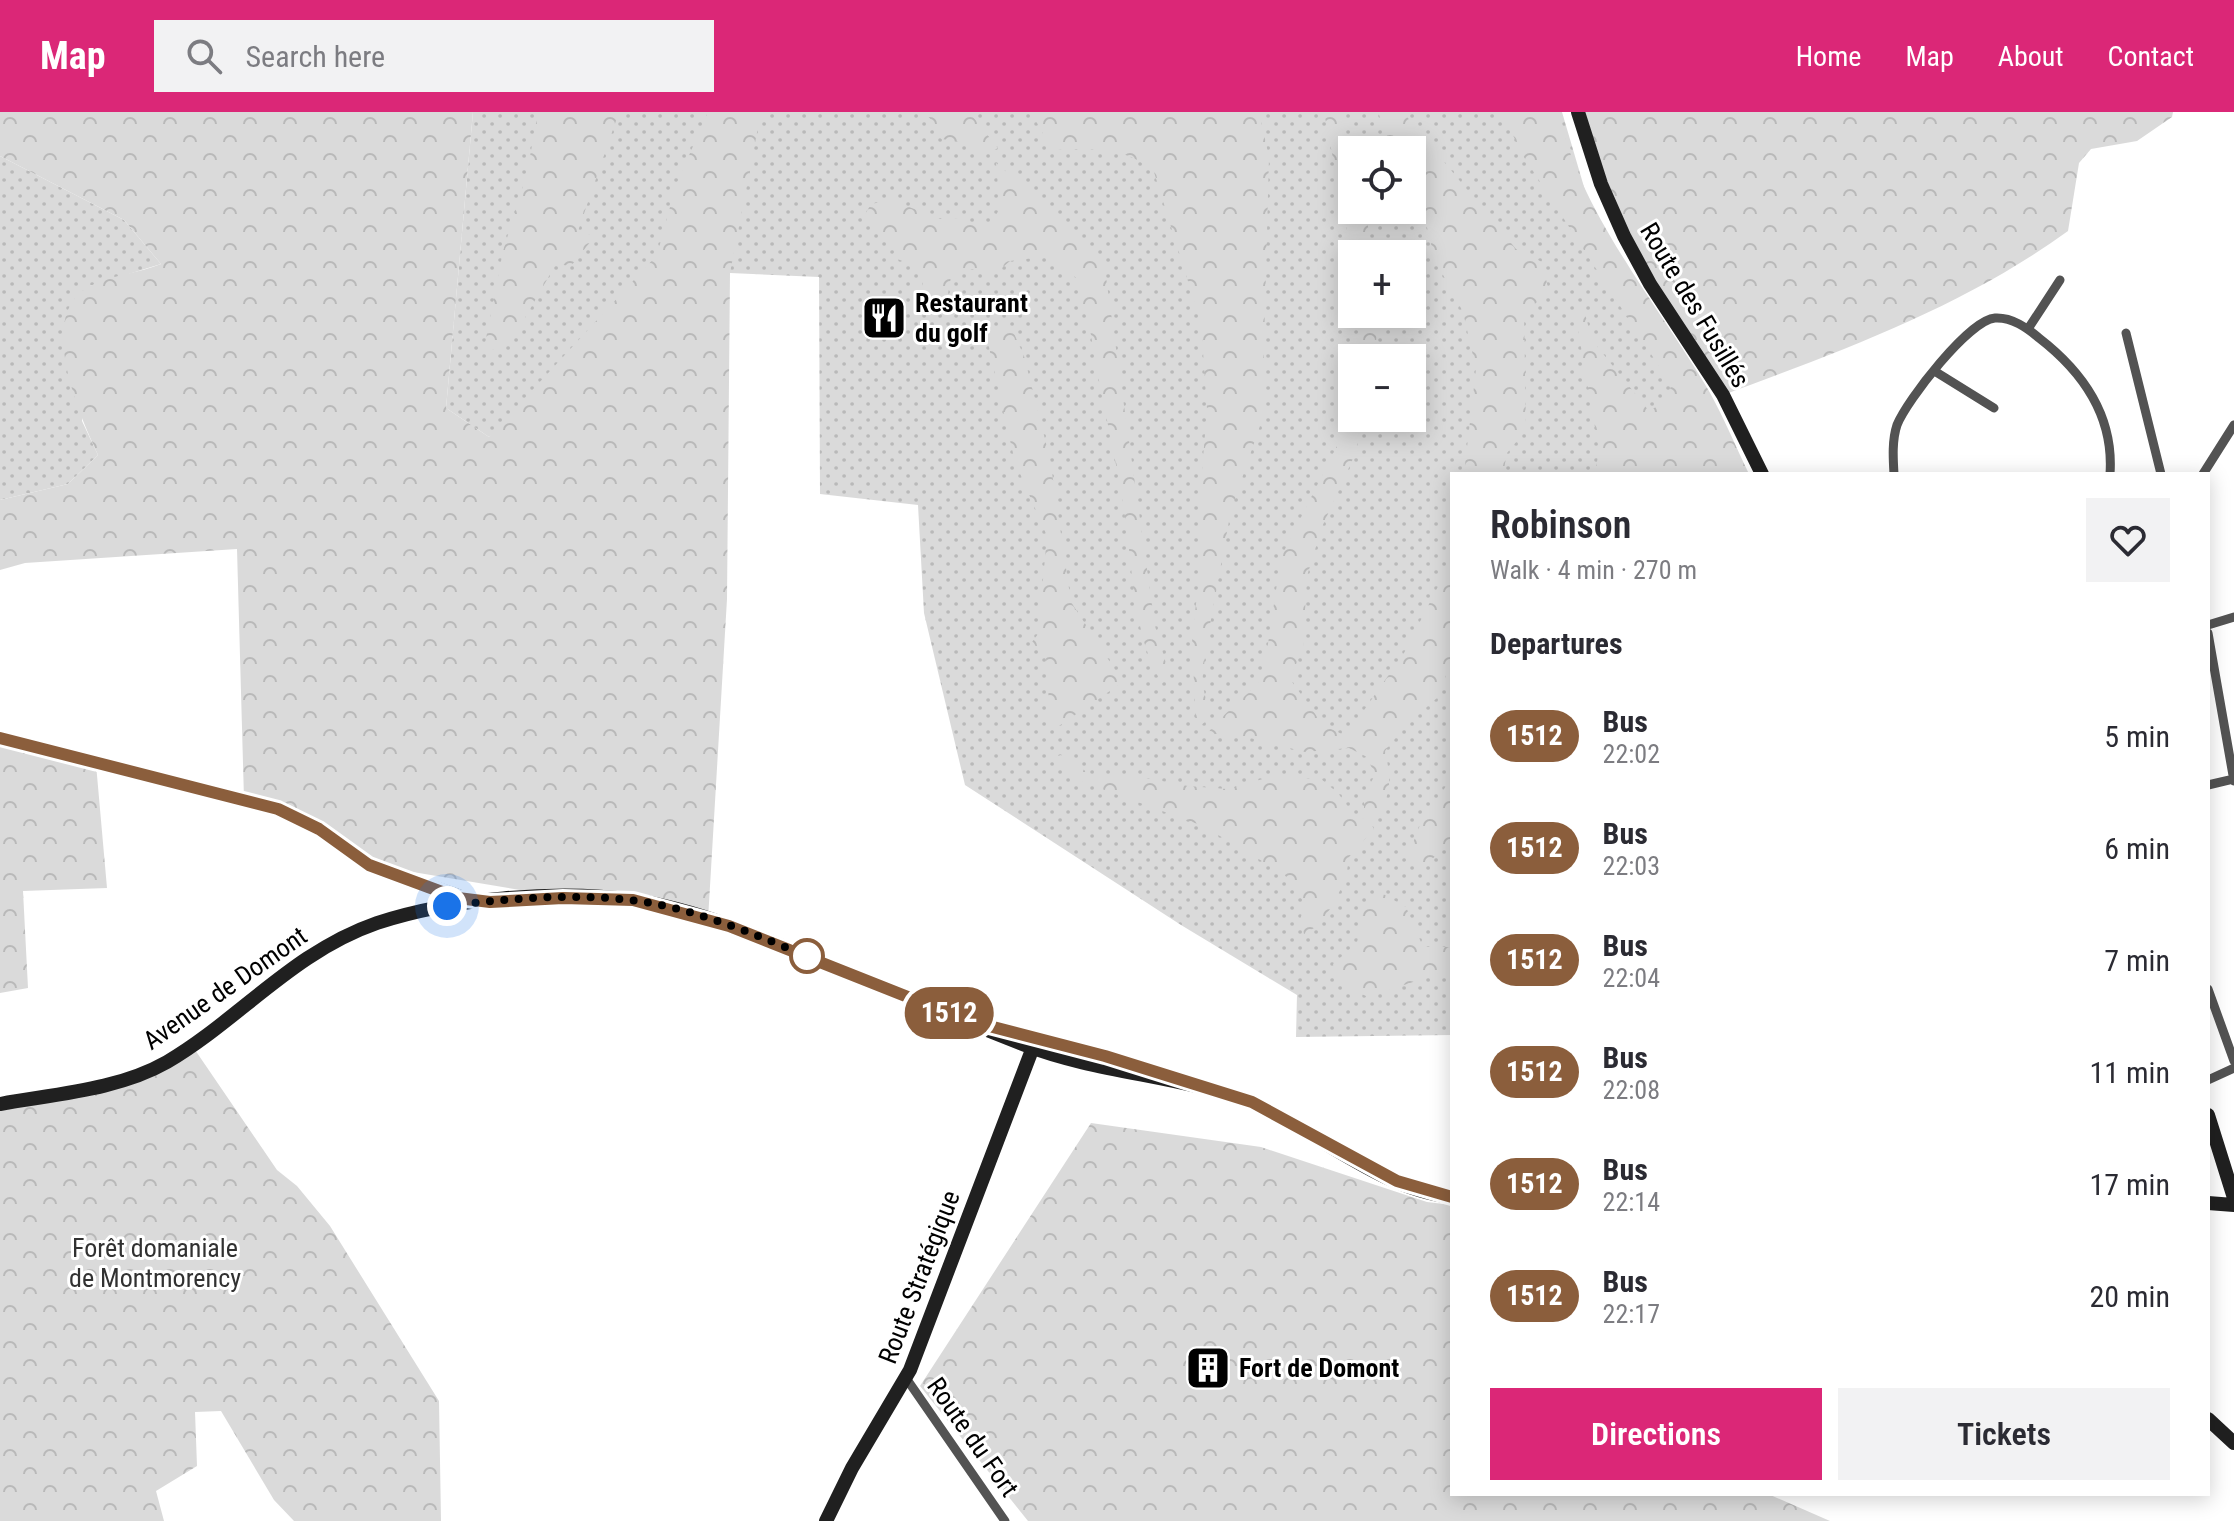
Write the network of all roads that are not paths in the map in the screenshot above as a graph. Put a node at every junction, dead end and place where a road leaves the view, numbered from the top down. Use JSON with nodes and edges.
{"nodes":[{"id":1,"x":1578,"y":112,"type":"edge"},
{"id":2,"x":2060,"y":280,"type":"dead end"},
{"id":3,"x":2028,"y":329,"type":"junction"},
{"id":4,"x":2126,"y":333,"type":"dead end"},
{"id":5,"x":1936,"y":372,"type":"junction"},
{"id":6,"x":1994,"y":408,"type":"dead end"},
{"id":7,"x":2234,"y":425,"type":"edge"},
{"id":8,"x":1761,"y":472,"type":"edge"},
{"id":9,"x":1894,"y":472,"type":"edge"},
{"id":10,"x":2110,"y":472,"type":"edge"},
{"id":11,"x":2161,"y":472,"type":"edge"},
{"id":12,"x":2204,"y":472,"type":"edge"},
{"id":13,"x":2234,"y":617,"type":"edge"},
{"id":14,"x":2210,"y":624,"type":"edge"},
{"id":15,"x":2210,"y":644,"type":"edge"},
{"id":16,"x":0,"y":738,"type":"edge"},
{"id":17,"x":2234,"y":780,"type":"edge"},
{"id":18,"x":2210,"y":785,"type":"edge"},
{"id":19,"x":398,"y":876,"type":"junction"},
{"id":20,"x":434,"y":888,"type":"junction"},
{"id":21,"x":490,"y":902,"type":"junction"},
{"id":22,"x":430,"y":909,"type":"junction"},
{"id":23,"x":2210,"y":995,"type":"edge"},
{"id":24,"x":1035,"y":1044,"type":"junction"},
{"id":25,"x":2234,"y":1061,"type":"edge"},
{"id":26,"x":2234,"y":1068,"type":"edge"},
{"id":27,"x":2210,"y":1079,"type":"edge"},
{"id":28,"x":0,"y":1104,"type":"edge"},
{"id":29,"x":2210,"y":1121,"type":"edge"},
{"id":30,"x":1450,"y":1196,"type":"edge"},
{"id":31,"x":2234,"y":1198,"type":"edge"},
{"id":32,"x":2210,"y":1203,"type":"edge"},
{"id":33,"x":2234,"y":1205,"type":"edge"},
{"id":34,"x":906,"y":1378,"type":"junction"},
{"id":35,"x":2210,"y":1421,"type":"edge"},
{"id":36,"x":2234,"y":1443,"type":"edge"},
{"id":37,"x":826,"y":1521,"type":"edge"},
{"id":38,"x":1005,"y":1521,"type":"edge"}],
"edges":[{"from":1,"to":8,"type":"main road","name":"Route des Fusillés"},
{"from":2,"to":3,"type":"street"},
{"from":3,"to":5,"type":"street"},
{"from":3,"to":10,"type":"street"},
{"from":4,"to":11,"type":"street"},
{"from":5,"to":6,"type":"street"},
{"from":5,"to":9,"type":"street"},
{"from":7,"to":12,"type":"street"},
{"from":13,"to":14,"type":"street"},
{"from":15,"to":17,"type":"street"},
{"from":16,"to":19,"type":"main road"},
{"from":17,"to":18,"type":"street"},
{"from":19,"to":20,"type":"main road"},
{"from":19,"to":22,"type":"main road"},
{"from":20,"to":21,"type":"main road"},
{"from":20,"to":22,"type":"main road"},
{"from":21,"to":22,"type":"main road","name":"Avenue de Domont"},
{"from":21,"to":24,"type":"main road"},
{"from":22,"to":28,"type":"main road","name":"Avenue de Domont"},
{"from":23,"to":25,"type":"street"},
{"from":24,"to":30,"type":"main road"},
{"from":24,"to":34,"type":"main road","name":"Route Stratégique"},
{"from":26,"to":27,"type":"street"},
{"from":29,"to":31,"type":"main road"},
{"from":32,"to":33,"type":"main road"},
{"from":34,"to":37,"type":"main road","name":"Route Stratégique"},
{"from":34,"to":38,"type":"street","name":"Route du Fort"},
{"from":35,"to":36,"type":"main road"}]}
